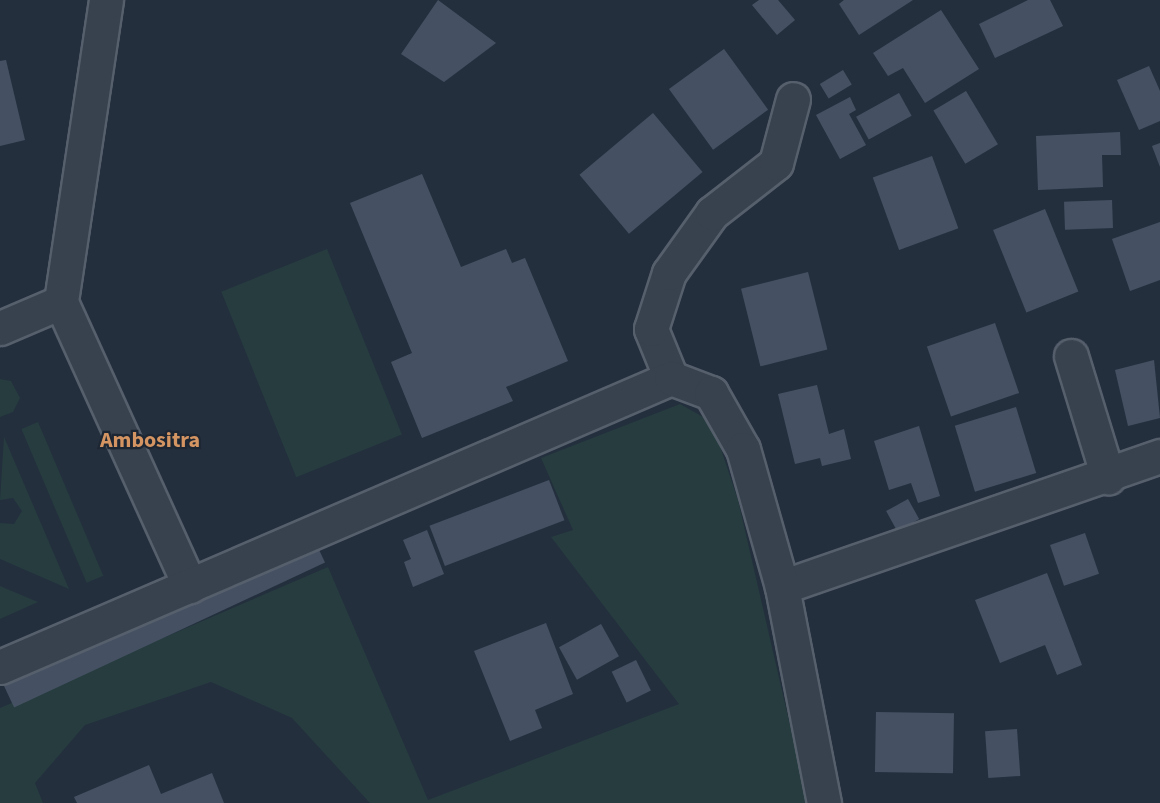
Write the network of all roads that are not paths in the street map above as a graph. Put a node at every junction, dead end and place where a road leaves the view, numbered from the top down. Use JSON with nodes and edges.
{"nodes":[{"id":1,"x":106,"y":0,"type":"edge"},
{"id":2,"x":793,"y":99,"type":"dead end"},
{"id":3,"x":61,"y":302,"type":"junction"},
{"id":4,"x":0,"y":328,"type":"edge"},
{"id":5,"x":1071,"y":357,"type":"dead end"},
{"id":6,"x":671,"y":378,"type":"junction"},
{"id":7,"x":1160,"y":456,"type":"edge"},
{"id":8,"x":1108,"y":477,"type":"junction"},
{"id":9,"x":189,"y":586,"type":"junction"},
{"id":10,"x":782,"y":587,"type":"junction"},
{"id":11,"x":0,"y":668,"type":"edge"},
{"id":12,"x":824,"y":803,"type":"edge"}],
"edges":[{"from":1,"to":3,"type":"street"},
{"from":2,"to":6,"type":"street"},
{"from":3,"to":4,"type":"street"},
{"from":3,"to":9,"type":"street"},
{"from":5,"to":8,"type":"street"},
{"from":6,"to":9,"type":"street"},
{"from":6,"to":10,"type":"street"},
{"from":7,"to":8,"type":"street"},
{"from":8,"to":10,"type":"street"},
{"from":9,"to":11,"type":"street"},
{"from":10,"to":12,"type":"street"}]}
